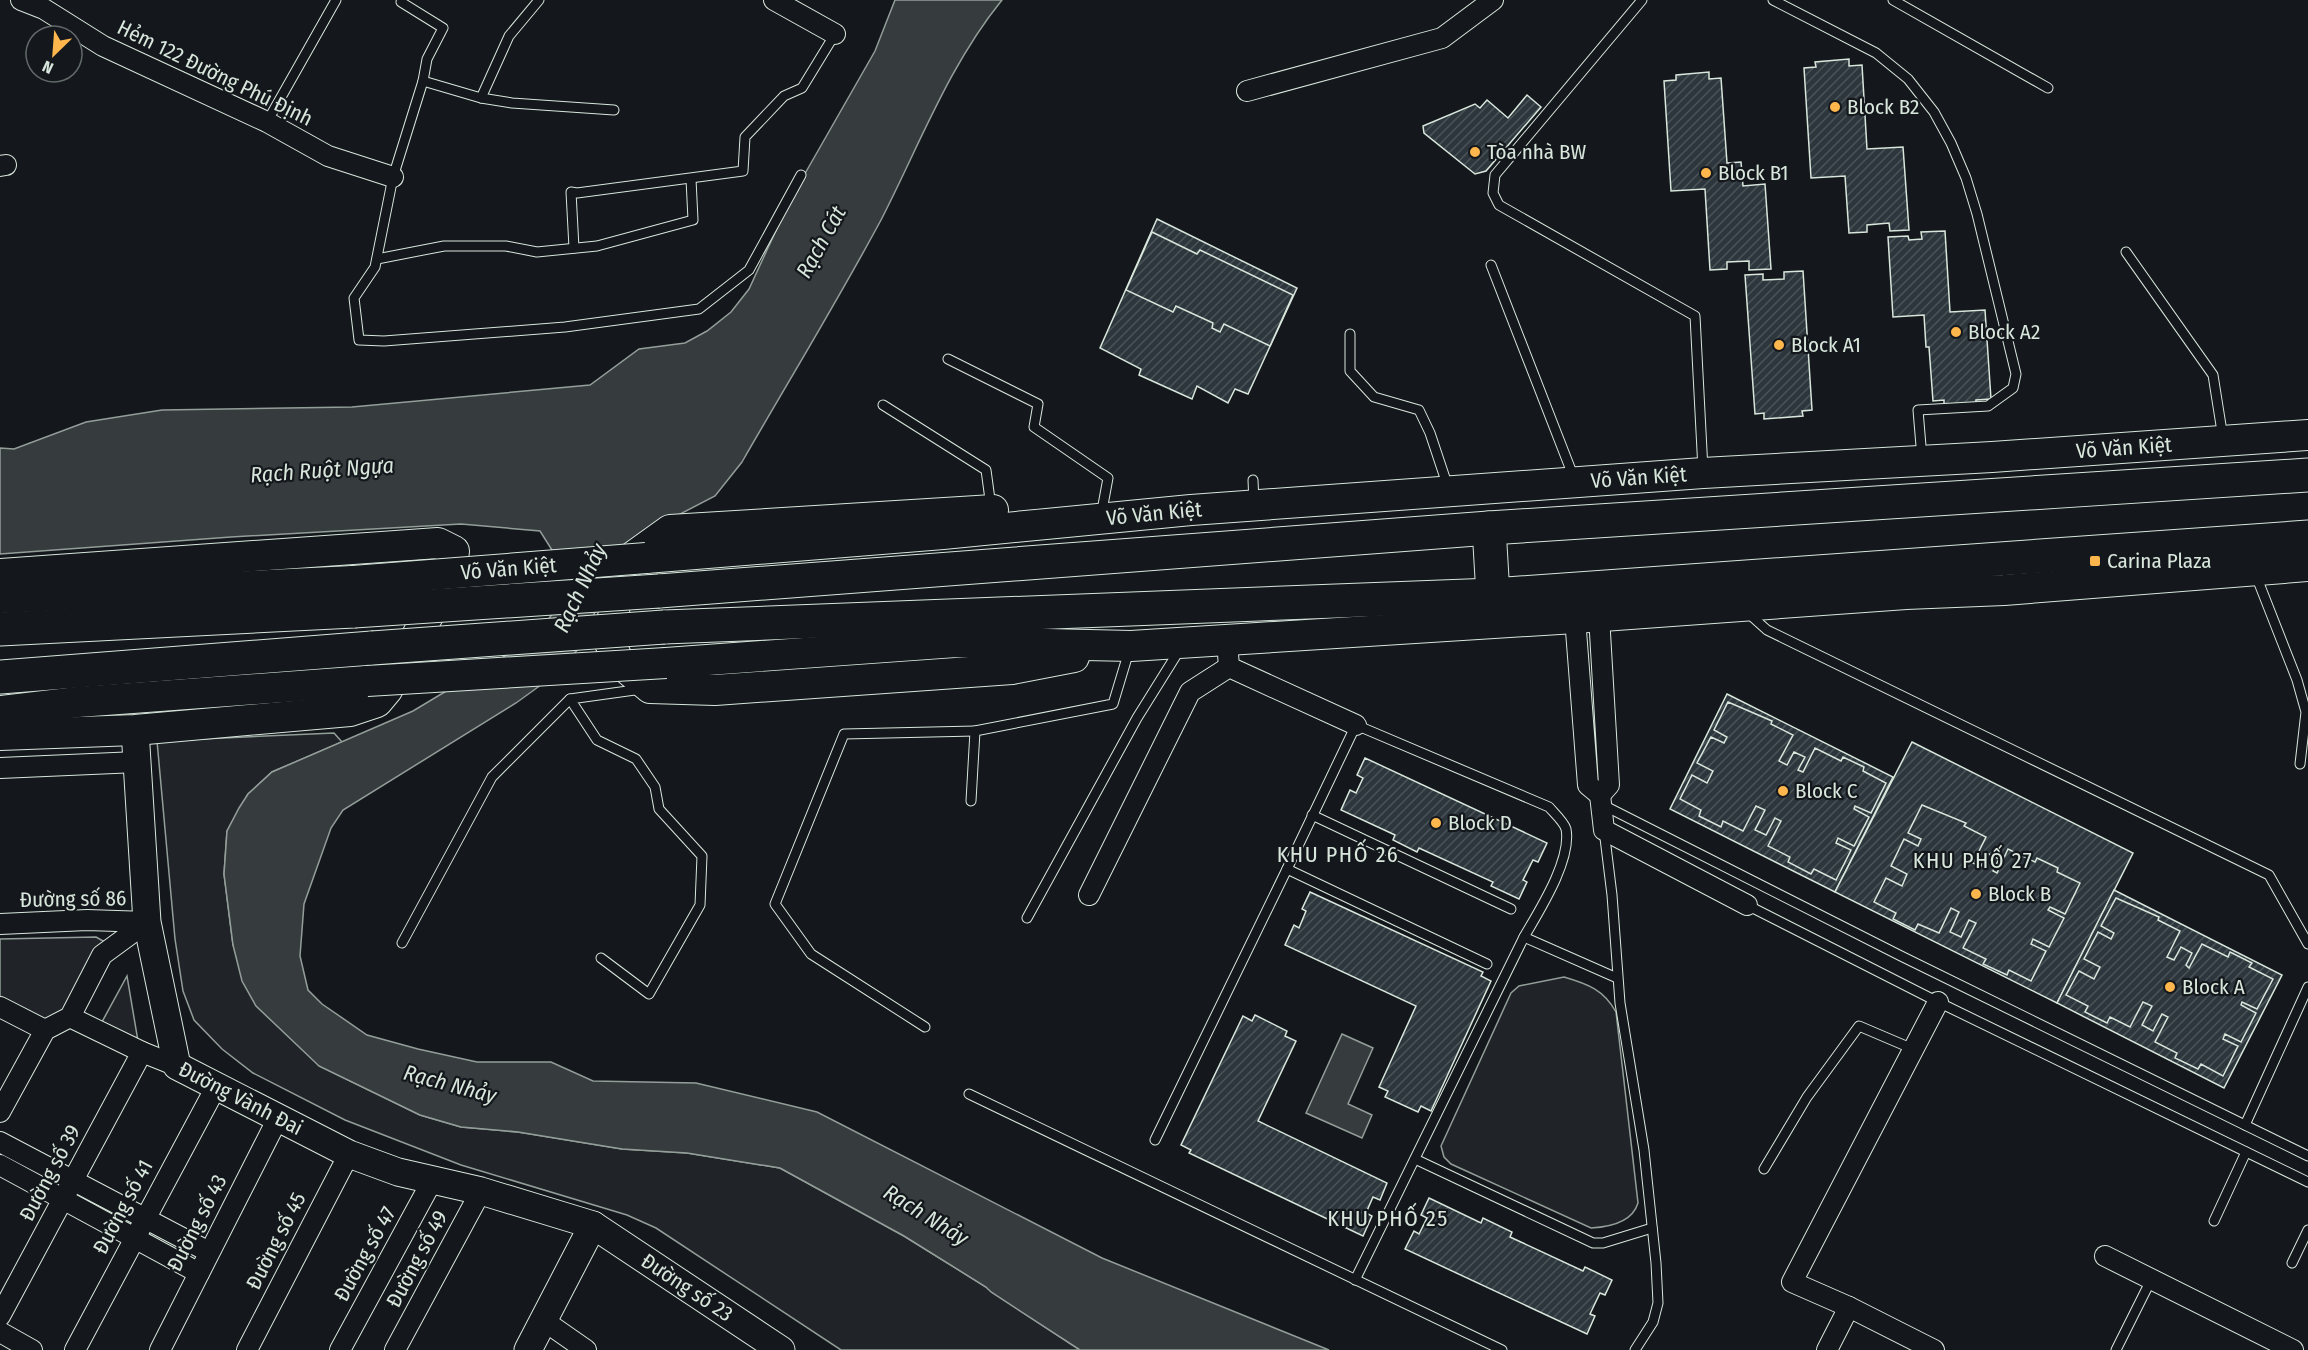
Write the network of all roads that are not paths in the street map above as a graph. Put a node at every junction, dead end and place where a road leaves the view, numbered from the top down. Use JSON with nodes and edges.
{"nodes":[{"id":1,"x":21,"y":0,"type":"edge"},
{"id":2,"x":336,"y":0,"type":"edge"},
{"id":3,"x":539,"y":0,"type":"edge"},
{"id":4,"x":774,"y":0,"type":"edge"},
{"id":5,"x":1493,"y":0,"type":"edge"},
{"id":6,"x":1642,"y":0,"type":"edge"},
{"id":7,"x":1773,"y":0,"type":"edge"},
{"id":8,"x":1893,"y":0,"type":"edge"},
{"id":9,"x":401,"y":2,"type":"dead end"},
{"id":10,"x":835,"y":34,"type":"joint"},
{"id":11,"x":423,"y":81,"type":"junction"},
{"id":12,"x":2049,"y":88,"type":"dead end"},
{"id":13,"x":1247,"y":91,"type":"dead end"},
{"id":14,"x":481,"y":98,"type":"junction"},
{"id":15,"x":614,"y":110,"type":"dead end"},
{"id":16,"x":267,"y":122,"type":"junction"},
{"id":17,"x":801,"y":175,"type":"dead end"},
{"id":18,"x":393,"y":177,"type":"junction"},
{"id":19,"x":691,"y":179,"type":"junction"},
{"id":20,"x":574,"y":248,"type":"junction"},
{"id":21,"x":2126,"y":252,"type":"dead end"},
{"id":22,"x":377,"y":259,"type":"junction"},
{"id":23,"x":1491,"y":265,"type":"dead end"},
{"id":24,"x":1350,"y":334,"type":"dead end"},
{"id":25,"x":948,"y":359,"type":"dead end"},
{"id":26,"x":883,"y":405,"type":"dead end"},
{"id":27,"x":2308,"y":435,"type":"edge"},
{"id":28,"x":2223,"y":441,"type":"junction"},
{"id":29,"x":1923,"y":460,"type":"junction"},
{"id":30,"x":1703,"y":473,"type":"junction"},
{"id":31,"x":2308,"y":475,"type":"edge"},
{"id":32,"x":1576,"y":483,"type":"junction"},
{"id":33,"x":1450,"y":492,"type":"junction"},
{"id":34,"x":1103,"y":504,"type":"junction"},
{"id":35,"x":992,"y":510,"type":"junction"},
{"id":36,"x":1191,"y":510,"type":"junction"},
{"id":37,"x":1489,"y":528,"type":"junction"},
{"id":38,"x":2308,"y":537,"type":"edge"},
{"id":39,"x":2308,"y":566,"type":"edge"},
{"id":40,"x":2254,"y":571,"type":"junction"},
{"id":41,"x":0,"y":574,"type":"edge"},
{"id":42,"x":1493,"y":595,"type":"junction"},
{"id":43,"x":353,"y":596,"type":"junction"},
{"id":44,"x":0,"y":598,"type":"edge"},
{"id":45,"x":1739,"y":605,"type":"junction"},
{"id":46,"x":1587,"y":617,"type":"junction"},
{"id":47,"x":0,"y":629,"type":"edge"},
{"id":48,"x":1184,"y":642,"type":"junction"},
{"id":49,"x":1131,"y":646,"type":"junction"},
{"id":50,"x":1228,"y":653,"type":"junction"},
{"id":51,"x":1601,"y":661,"type":"junction"},
{"id":52,"x":1579,"y":662,"type":"junction"},
{"id":53,"x":658,"y":676,"type":"junction"},
{"id":54,"x":0,"y":677,"type":"edge"},
{"id":55,"x":570,"y":699,"type":"junction"},
{"id":56,"x":0,"y":711,"type":"edge"},
{"id":57,"x":1356,"y":725,"type":"junction"},
{"id":58,"x":135,"y":730,"type":"junction"},
{"id":59,"x":975,"y":731,"type":"junction"},
{"id":60,"x":0,"y":735,"type":"edge"},
{"id":61,"x":137,"y":762,"type":"junction"},
{"id":62,"x":2300,"y":764,"type":"dead end"},
{"id":63,"x":0,"y":768,"type":"edge"},
{"id":64,"x":1600,"y":800,"type":"junction"},
{"id":65,"x":971,"y":801,"type":"dead end"},
{"id":66,"x":1312,"y":815,"type":"junction"},
{"id":67,"x":1604,"y":830,"type":"junction"},
{"id":68,"x":1287,"y":869,"type":"junction"},
{"id":69,"x":1089,"y":895,"type":"dead end"},
{"id":70,"x":1747,"y":905,"type":"joint"},
{"id":71,"x":1511,"y":909,"type":"dead end"},
{"id":72,"x":1027,"y":918,"type":"dead end"},
{"id":73,"x":147,"y":922,"type":"junction"},
{"id":74,"x":0,"y":924,"type":"edge"},
{"id":75,"x":1524,"y":937,"type":"junction"},
{"id":76,"x":402,"y":943,"type":"dead end"},
{"id":77,"x":2308,"y":944,"type":"edge"},
{"id":78,"x":601,"y":958,"type":"dead end"},
{"id":79,"x":1487,"y":964,"type":"dead end"},
{"id":80,"x":1617,"y":978,"type":"junction"},
{"id":81,"x":2308,"y":987,"type":"edge"},
{"id":82,"x":1938,"y":1002,"type":"junction"},
{"id":83,"x":0,"y":1007,"type":"edge"},
{"id":84,"x":70,"y":1017,"type":"junction"},
{"id":85,"x":925,"y":1027,"type":"dead end"},
{"id":86,"x":45,"y":1030,"type":"junction"},
{"id":87,"x":1913,"y":1049,"type":"junction"},
{"id":88,"x":142,"y":1052,"type":"junction"},
{"id":89,"x":177,"y":1066,"type":"junction"},
{"id":90,"x":216,"y":1087,"type":"junction"},
{"id":91,"x":969,"y":1094,"type":"dead end"},
{"id":92,"x":0,"y":1112,"type":"edge"},
{"id":93,"x":278,"y":1118,"type":"junction"},
{"id":94,"x":2245,"y":1125,"type":"junction"},
{"id":95,"x":1155,"y":1140,"type":"dead end"},
{"id":96,"x":0,"y":1142,"type":"edge"},
{"id":97,"x":2246,"y":1152,"type":"junction"},
{"id":98,"x":349,"y":1154,"type":"junction"},
{"id":99,"x":2308,"y":1156,"type":"edge"},
{"id":100,"x":1415,"y":1159,"type":"junction"},
{"id":101,"x":0,"y":1165,"type":"edge"},
{"id":102,"x":1764,"y":1169,"type":"dead end"},
{"id":103,"x":73,"y":1181,"type":"junction"},
{"id":104,"x":432,"y":1181,"type":"junction"},
{"id":105,"x":2308,"y":1182,"type":"edge"},
{"id":106,"x":481,"y":1191,"type":"junction"},
{"id":107,"x":63,"y":1200,"type":"junction"},
{"id":108,"x":144,"y":1218,"type":"junction"},
{"id":109,"x":2214,"y":1221,"type":"dead end"},
{"id":110,"x":593,"y":1225,"type":"junction"},
{"id":111,"x":1652,"y":1228,"type":"junction"},
{"id":112,"x":2308,"y":1230,"type":"edge"},
{"id":113,"x":134,"y":1238,"type":"junction"},
{"id":114,"x":209,"y":1252,"type":"junction"},
{"id":115,"x":2105,"y":1256,"type":"dead end"},
{"id":116,"x":2292,"y":1263,"type":"dead end"},
{"id":117,"x":199,"y":1272,"type":"junction"},
{"id":118,"x":2152,"y":1278,"type":"junction"},
{"id":119,"x":1355,"y":1280,"type":"junction"},
{"id":120,"x":1849,"y":1307,"type":"junction"},
{"id":121,"x":0,"y":1316,"type":"edge"},
{"id":122,"x":543,"y":1320,"type":"junction"},
{"id":123,"x":0,"y":1332,"type":"edge"},
{"id":124,"x":32,"y":1350,"type":"edge"},
{"id":125,"x":75,"y":1350,"type":"edge"},
{"id":126,"x":160,"y":1350,"type":"edge"},
{"id":127,"x":247,"y":1350,"type":"edge"},
{"id":128,"x":340,"y":1350,"type":"edge"},
{"id":129,"x":395,"y":1350,"type":"edge"},
{"id":130,"x":528,"y":1350,"type":"edge"},
{"id":131,"x":586,"y":1350,"type":"edge"},
{"id":132,"x":781,"y":1350,"type":"edge"},
{"id":133,"x":1502,"y":1350,"type":"edge"},
{"id":134,"x":1635,"y":1350,"type":"edge"},
{"id":135,"x":1827,"y":1350,"type":"edge"},
{"id":136,"x":1934,"y":1350,"type":"edge"},
{"id":137,"x":2116,"y":1350,"type":"edge"},
{"id":138,"x":2293,"y":1350,"type":"edge"}],
"edges":[{"from":1,"to":16,"type":"street","name":"Hẻm 122 Đường Phú Định"},
{"from":2,"to":16,"type":"lane"},
{"from":3,"to":14,"type":"lane"},
{"from":4,"to":10,"type":"street"},
{"from":5,"to":13,"type":"street"},
{"from":6,"to":30,"type":"lane"},
{"from":7,"to":29,"type":"lane"},
{"from":8,"to":12,"type":"lane"},
{"from":9,"to":11,"type":"lane"},
{"from":10,"to":19,"type":"lane"},
{"from":11,"to":14,"type":"lane"},
{"from":11,"to":18,"type":"lane"},
{"from":14,"to":15,"type":"lane"},
{"from":16,"to":18,"type":"street","name":"Hẻm 122 Đường Phú Định"},
{"from":17,"to":22,"type":"lane"},
{"from":18,"to":22,"type":"lane"},
{"from":19,"to":20,"type":"lane"},
{"from":19,"to":20,"type":"lane"},
{"from":20,"to":22,"type":"lane"},
{"from":21,"to":28,"type":"lane"},
{"from":23,"to":32,"type":"lane"},
{"from":24,"to":33,"type":"lane"},
{"from":25,"to":34,"type":"lane"},
{"from":26,"to":35,"type":"lane"},
{"from":27,"to":28,"type":"main road","name":"Võ Văn Kiệt"},
{"from":28,"to":29,"type":"main road","name":"Võ Văn Kiệt"},
{"from":29,"to":30,"type":"main road","name":"Võ Văn Kiệt"},
{"from":30,"to":32,"type":"main road","name":"Võ Văn Kiệt"},
{"from":31,"to":37,"type":"highway","name":"Võ Văn Kiệt"},
{"from":32,"to":33,"type":"main road","name":"Võ Văn Kiệt"},
{"from":33,"to":36,"type":"main road","name":"Võ Văn Kiệt"},
{"from":34,"to":35,"type":"main road"},
{"from":34,"to":36,"type":"main road"},
{"from":35,"to":53,"type":"main road"},
{"from":36,"to":43,"type":"main road","name":"Võ Văn Kiệt","bridge":true},
{"from":37,"to":42,"type":"highway"},
{"from":37,"to":43,"type":"highway","name":"Võ Văn Kiệt","bridge":true},
{"from":38,"to":42,"type":"highway"},
{"from":39,"to":40,"type":"main road"},
{"from":40,"to":45,"type":"main road"},
{"from":40,"to":62,"type":"lane"},
{"from":41,"to":58,"type":"main road"},
{"from":42,"to":54,"type":"highway","bridge":true},
{"from":43,"to":44,"type":"main road","name":"Võ Văn Kiệt"},
{"from":43,"to":47,"type":"highway","name":"Võ Văn Kiệt"},
{"from":45,"to":46,"type":"main road"},
{"from":45,"to":77,"type":"lane"},
{"from":46,"to":50,"type":"main road"},
{"from":46,"to":51,"type":"street"},
{"from":46,"to":52,"type":"street"},
{"from":48,"to":49,"type":"main road"},
{"from":48,"to":50,"type":"main road"},
{"from":48,"to":72,"type":"lane"},
{"from":49,"to":53,"type":"main road"},
{"from":49,"to":59,"type":"lane"},
{"from":50,"to":57,"type":"street"},
{"from":50,"to":69,"type":"street"},
{"from":51,"to":52,"type":"street"},
{"from":51,"to":64,"type":"street"},
{"from":52,"to":64,"type":"street"},
{"from":53,"to":55,"type":"lane"},
{"from":53,"to":56,"type":"main road","bridge":true},
{"from":55,"to":76,"type":"lane"},
{"from":55,"to":78,"type":"lane"},
{"from":57,"to":66,"type":"lane"},
{"from":57,"to":75,"type":"lane"},
{"from":58,"to":60,"type":"main road"},
{"from":58,"to":61,"type":"street","name":"Đường Vành Đai"},
{"from":59,"to":65,"type":"lane"},
{"from":59,"to":85,"type":"lane"},
{"from":61,"to":63,"type":"street"},
{"from":61,"to":73,"type":"street","name":"Đường Vành Đai"},
{"from":64,"to":67,"type":"street"},
{"from":64,"to":94,"type":"lane"},
{"from":66,"to":68,"type":"lane"},
{"from":66,"to":71,"type":"lane"},
{"from":67,"to":70,"type":"street"},
{"from":67,"to":80,"type":"lane"},
{"from":68,"to":79,"type":"lane"},
{"from":68,"to":95,"type":"lane"},
{"from":70,"to":82,"type":"lane"},
{"from":73,"to":74,"type":"street","name":"Đường số 86"},
{"from":73,"to":84,"type":"street"},
{"from":73,"to":89,"type":"street","name":"Đường Vành Đai"},
{"from":75,"to":80,"type":"lane"},
{"from":75,"to":100,"type":"lane"},
{"from":80,"to":111,"type":"lane"},
{"from":81,"to":94,"type":"lane"},
{"from":82,"to":87,"type":"street"},
{"from":82,"to":97,"type":"lane"},
{"from":83,"to":86,"type":"street"},
{"from":84,"to":86,"type":"street"},
{"from":84,"to":88,"type":"street"},
{"from":86,"to":92,"type":"street"},
{"from":87,"to":102,"type":"lane"},
{"from":87,"to":120,"type":"street"},
{"from":88,"to":89,"type":"street"},
{"from":88,"to":103,"type":"street","name":"Đường số 39"},
{"from":89,"to":90,"type":"street","name":"Đường Vành Đai"},
{"from":90,"to":93,"type":"street","name":"Đường Vành Đai"},
{"from":90,"to":108,"type":"street","name":"Đường số 41"},
{"from":91,"to":119,"type":"lane"},
{"from":93,"to":98,"type":"street","name":"Đường Vành Đai"},
{"from":93,"to":114,"type":"street","name":"Đường số 43"},
{"from":94,"to":99,"type":"lane"},
{"from":96,"to":103,"type":"street"},
{"from":97,"to":105,"type":"lane"},
{"from":97,"to":109,"type":"lane"},
{"from":98,"to":104,"type":"street","name":"Đường Vành Đai"},
{"from":98,"to":127,"type":"street","name":"Đường số 45"},
{"from":100,"to":111,"type":"lane"},
{"from":100,"to":119,"type":"lane"},
{"from":101,"to":107,"type":"street"},
{"from":103,"to":107,"type":"street","name":"Đường số 39"},
{"from":103,"to":108,"type":"street"},
{"from":104,"to":106,"type":"street","name":"Đường Vành Đai"},
{"from":104,"to":128,"type":"street","name":"Đường số 47"},
{"from":106,"to":110,"type":"street","name":"Đường Vành Đai"},
{"from":106,"to":129,"type":"street","name":"Đường số 49"},
{"from":107,"to":113,"type":"street"},
{"from":107,"to":121,"type":"street","name":"Đường số 39"},
{"from":108,"to":113,"type":"street","name":"Đường số 41"},
{"from":108,"to":114,"type":"street"},
{"from":110,"to":122,"type":"street"},
{"from":110,"to":132,"type":"street","name":"Đường số 23"},
{"from":111,"to":134,"type":"lane"},
{"from":112,"to":116,"type":"lane"},
{"from":113,"to":117,"type":"street"},
{"from":113,"to":125,"type":"street","name":"Đường số 41"},
{"from":114,"to":117,"type":"street","name":"Đường số 43"},
{"from":115,"to":118,"type":"street"},
{"from":117,"to":126,"type":"street","name":"Đường số 43"},
{"from":118,"to":137,"type":"lane"},
{"from":118,"to":138,"type":"street"},
{"from":119,"to":133,"type":"lane"},
{"from":120,"to":135,"type":"street"},
{"from":120,"to":136,"type":"street"},
{"from":122,"to":130,"type":"street"},
{"from":122,"to":131,"type":"street"},
{"from":123,"to":124,"type":"street"}]}
